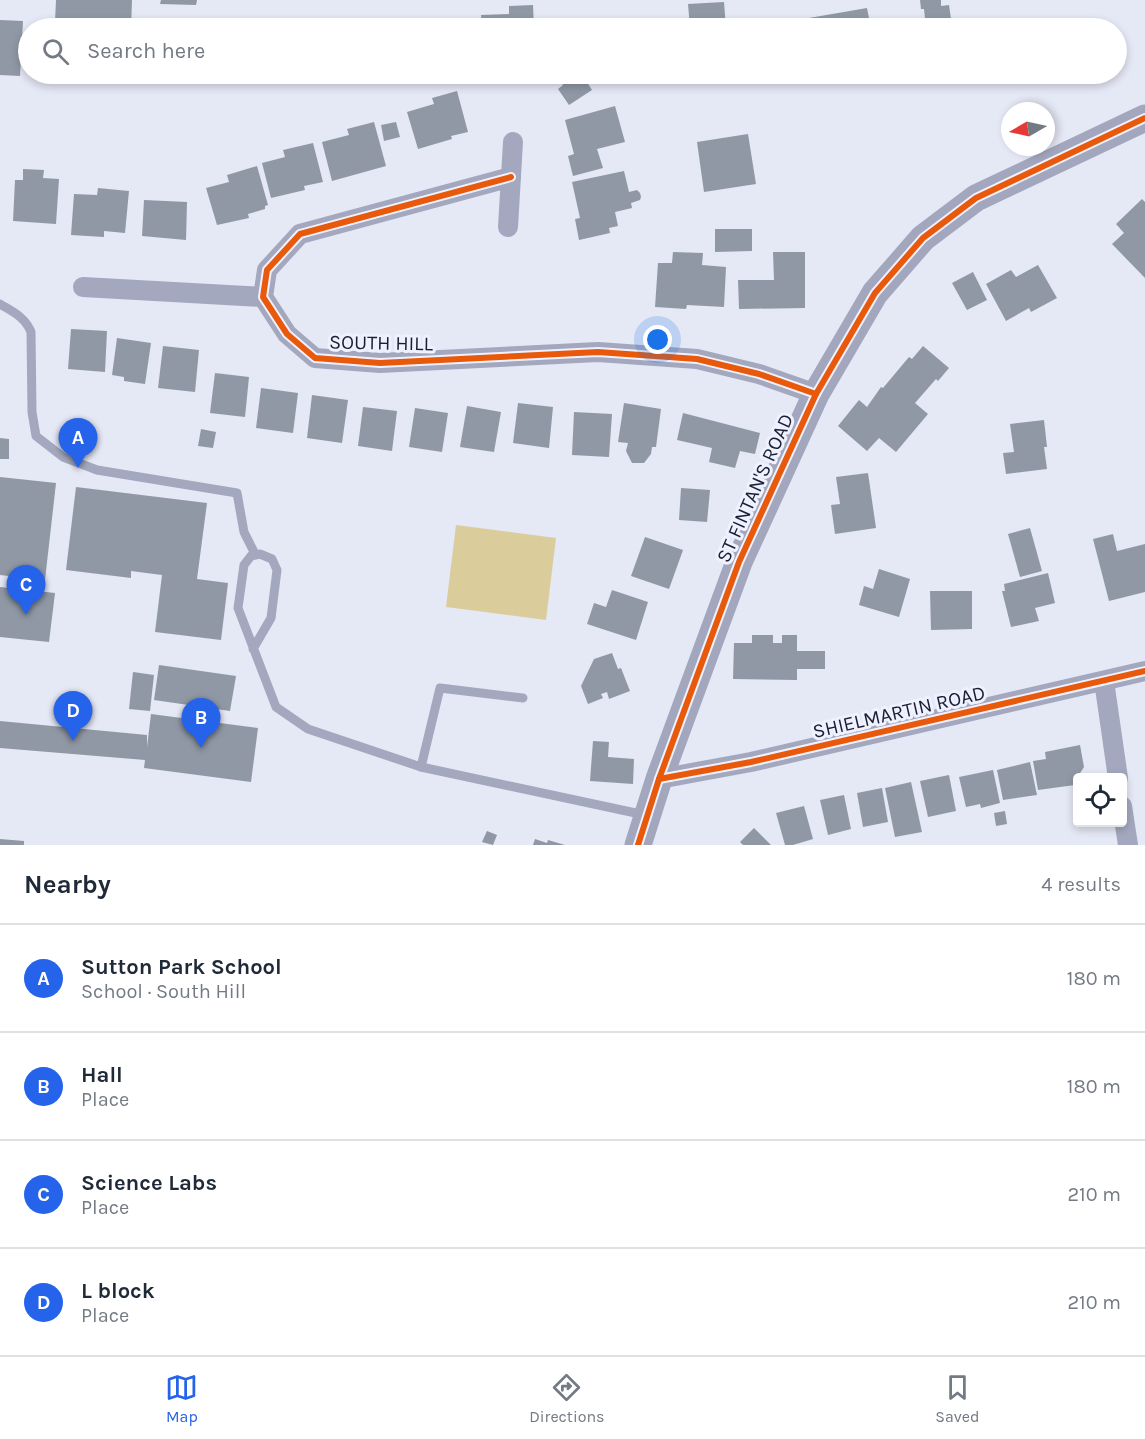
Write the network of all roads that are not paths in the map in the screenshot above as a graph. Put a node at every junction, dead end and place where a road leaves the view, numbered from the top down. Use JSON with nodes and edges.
{"nodes":[{"id":1,"x":1145,"y":118,"type":"edge"},
{"id":2,"x":513,"y":142,"type":"dead end"},
{"id":3,"x":511,"y":177,"type":"junction"},
{"id":4,"x":508,"y":227,"type":"dead end"},
{"id":5,"x":83,"y":287,"type":"dead end"},
{"id":6,"x":263,"y":297,"type":"junction"},
{"id":7,"x":0,"y":304,"type":"edge"},
{"id":8,"x":816,"y":394,"type":"junction"},
{"id":9,"x":255,"y":554,"type":"junction"},
{"id":10,"x":253,"y":649,"type":"junction"},
{"id":11,"x":1145,"y":671,"type":"edge"},
{"id":12,"x":1104,"y":681,"type":"junction"},
{"id":13,"x":523,"y":698,"type":"dead end"},
{"id":14,"x":421,"y":767,"type":"junction"},
{"id":15,"x":1117,"y":773,"type":"edge"},
{"id":16,"x":659,"y":779,"type":"junction"},
{"id":17,"x":647,"y":815,"type":"junction"},
{"id":18,"x":1125,"y":827,"type":"edge"},
{"id":19,"x":638,"y":845,"type":"edge"},
{"id":20,"x":1128,"y":845,"type":"edge"}],
"edges":[{"from":1,"to":8,"type":"street","name":"ST FINTAN'S ROAD"},
{"from":2,"to":3,"type":"street"},
{"from":3,"to":4,"type":"street"},
{"from":3,"to":6,"type":"street"},
{"from":5,"to":6,"type":"street"},
{"from":6,"to":8,"type":"street","name":"SOUTH HILL"},
{"from":7,"to":9,"type":"lane"},
{"from":8,"to":16,"type":"street","name":"ST FINTAN'S ROAD"},
{"from":9,"to":10,"type":"lane"},
{"from":9,"to":10,"type":"lane"},
{"from":10,"to":14,"type":"lane"},
{"from":11,"to":12,"type":"street","name":"SHIELMARTIN ROAD"},
{"from":12,"to":15,"type":"street"},
{"from":12,"to":16,"type":"street","name":"SHIELMARTIN ROAD"},
{"from":13,"to":14,"type":"lane"},
{"from":14,"to":17,"type":"lane"},
{"from":16,"to":17,"type":"street","name":"ST FINTAN'S ROAD"},
{"from":17,"to":19,"type":"street","name":"ST FINTAN'S ROAD"},
{"from":18,"to":20,"type":"street"}]}
